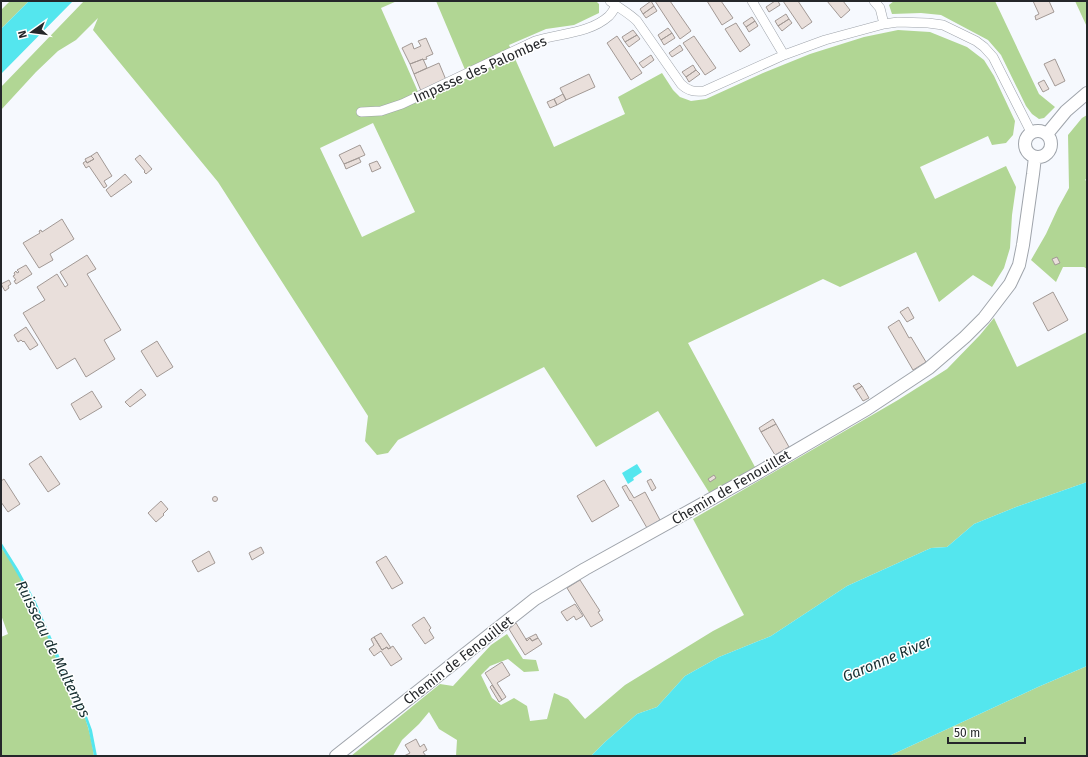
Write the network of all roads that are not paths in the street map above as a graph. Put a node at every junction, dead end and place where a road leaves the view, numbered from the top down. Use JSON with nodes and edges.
{"nodes":[{"id":1,"x":752,"y":1,"type":"edge"},
{"id":2,"x":874,"y":1,"type":"edge"},
{"id":3,"x":613,"y":3,"type":"edge"},
{"id":4,"x":884,"y":24,"type":"junction"},
{"id":5,"x":784,"y":55,"type":"junction"},
{"id":6,"x":1087,"y":93,"type":"edge"},
{"id":7,"x":360,"y":112,"type":"dead end"},
{"id":8,"x":1031,"y":132,"type":"junction"},
{"id":9,"x":1047,"y":134,"type":"junction"},
{"id":10,"x":1035,"y":157,"type":"junction"},
{"id":11,"x":336,"y":756,"type":"edge"}],
"edges":[{"from":1,"to":5,"type":"street"},
{"from":2,"to":4,"type":"street"},
{"from":3,"to":5,"type":"street"},
{"from":3,"to":7,"type":"street","name":"Impasse des Palombes"},
{"from":4,"to":5,"type":"street"},
{"from":4,"to":8,"type":"street"},
{"from":6,"to":9,"type":"street"},
{"from":8,"to":9,"type":"street"},
{"from":8,"to":10,"type":"street"},
{"from":9,"to":10,"type":"street"},
{"from":10,"to":11,"type":"street","name":"Chemin de Fenouillet"}]}
